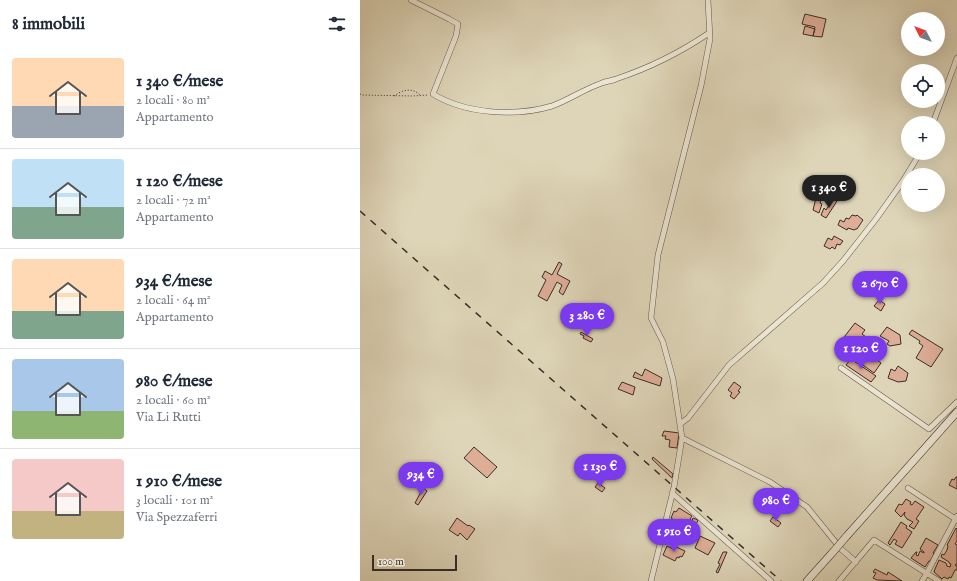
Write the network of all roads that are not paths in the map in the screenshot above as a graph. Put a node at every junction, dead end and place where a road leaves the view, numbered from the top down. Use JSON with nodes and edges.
{"nodes":[{"id":1,"x":411,"y":0,"type":"edge"},
{"id":2,"x":708,"y":0,"type":"edge"},
{"id":3,"x":709,"y":33,"type":"junction"},
{"id":4,"x":957,"y":58,"type":"edge"},
{"id":5,"x":936,"y":116,"type":"edge"},
{"id":6,"x":916,"y":160,"type":"edge"},
{"id":7,"x":841,"y":368,"type":"dead end"},
{"id":8,"x":957,"y":402,"type":"edge"},
{"id":9,"x":957,"y":412,"type":"edge"},
{"id":10,"x":680,"y":424,"type":"junction"},
{"id":11,"x":682,"y":438,"type":"junction"},
{"id":12,"x":908,"y":488,"type":"dead end"},
{"id":13,"x":672,"y":493,"type":"junction"},
{"id":14,"x":956,"y":518,"type":"edge"},
{"id":15,"x":856,"y":562,"type":"junction"},
{"id":16,"x":927,"y":573,"type":"junction"},
{"id":17,"x":651,"y":581,"type":"edge"},
{"id":18,"x":771,"y":581,"type":"edge"},
{"id":19,"x":807,"y":581,"type":"edge"},
{"id":20,"x":839,"y":581,"type":"edge"},
{"id":21,"x":922,"y":581,"type":"edge"},
{"id":22,"x":939,"y":581,"type":"edge"}],
"edges":[{"from":1,"to":3,"type":"street"},
{"from":2,"to":3,"type":"street"},
{"from":3,"to":10,"type":"street"},
{"from":4,"to":5,"type":"street"},
{"from":6,"to":10,"type":"street"},
{"from":7,"to":8,"type":"street"},
{"from":9,"to":19,"type":"main road","bridge":true},
{"from":10,"to":11,"type":"street"},
{"from":11,"to":13,"type":"street"},
{"from":11,"to":15,"type":"street"},
{"from":12,"to":14,"type":"street"},
{"from":13,"to":17,"type":"street"},
{"from":13,"to":18,"type":"street"},
{"from":14,"to":16,"type":"street"},
{"from":15,"to":16,"type":"street"},
{"from":15,"to":20,"type":"street"},
{"from":16,"to":21,"type":"street"},
{"from":16,"to":22,"type":"street"}]}
